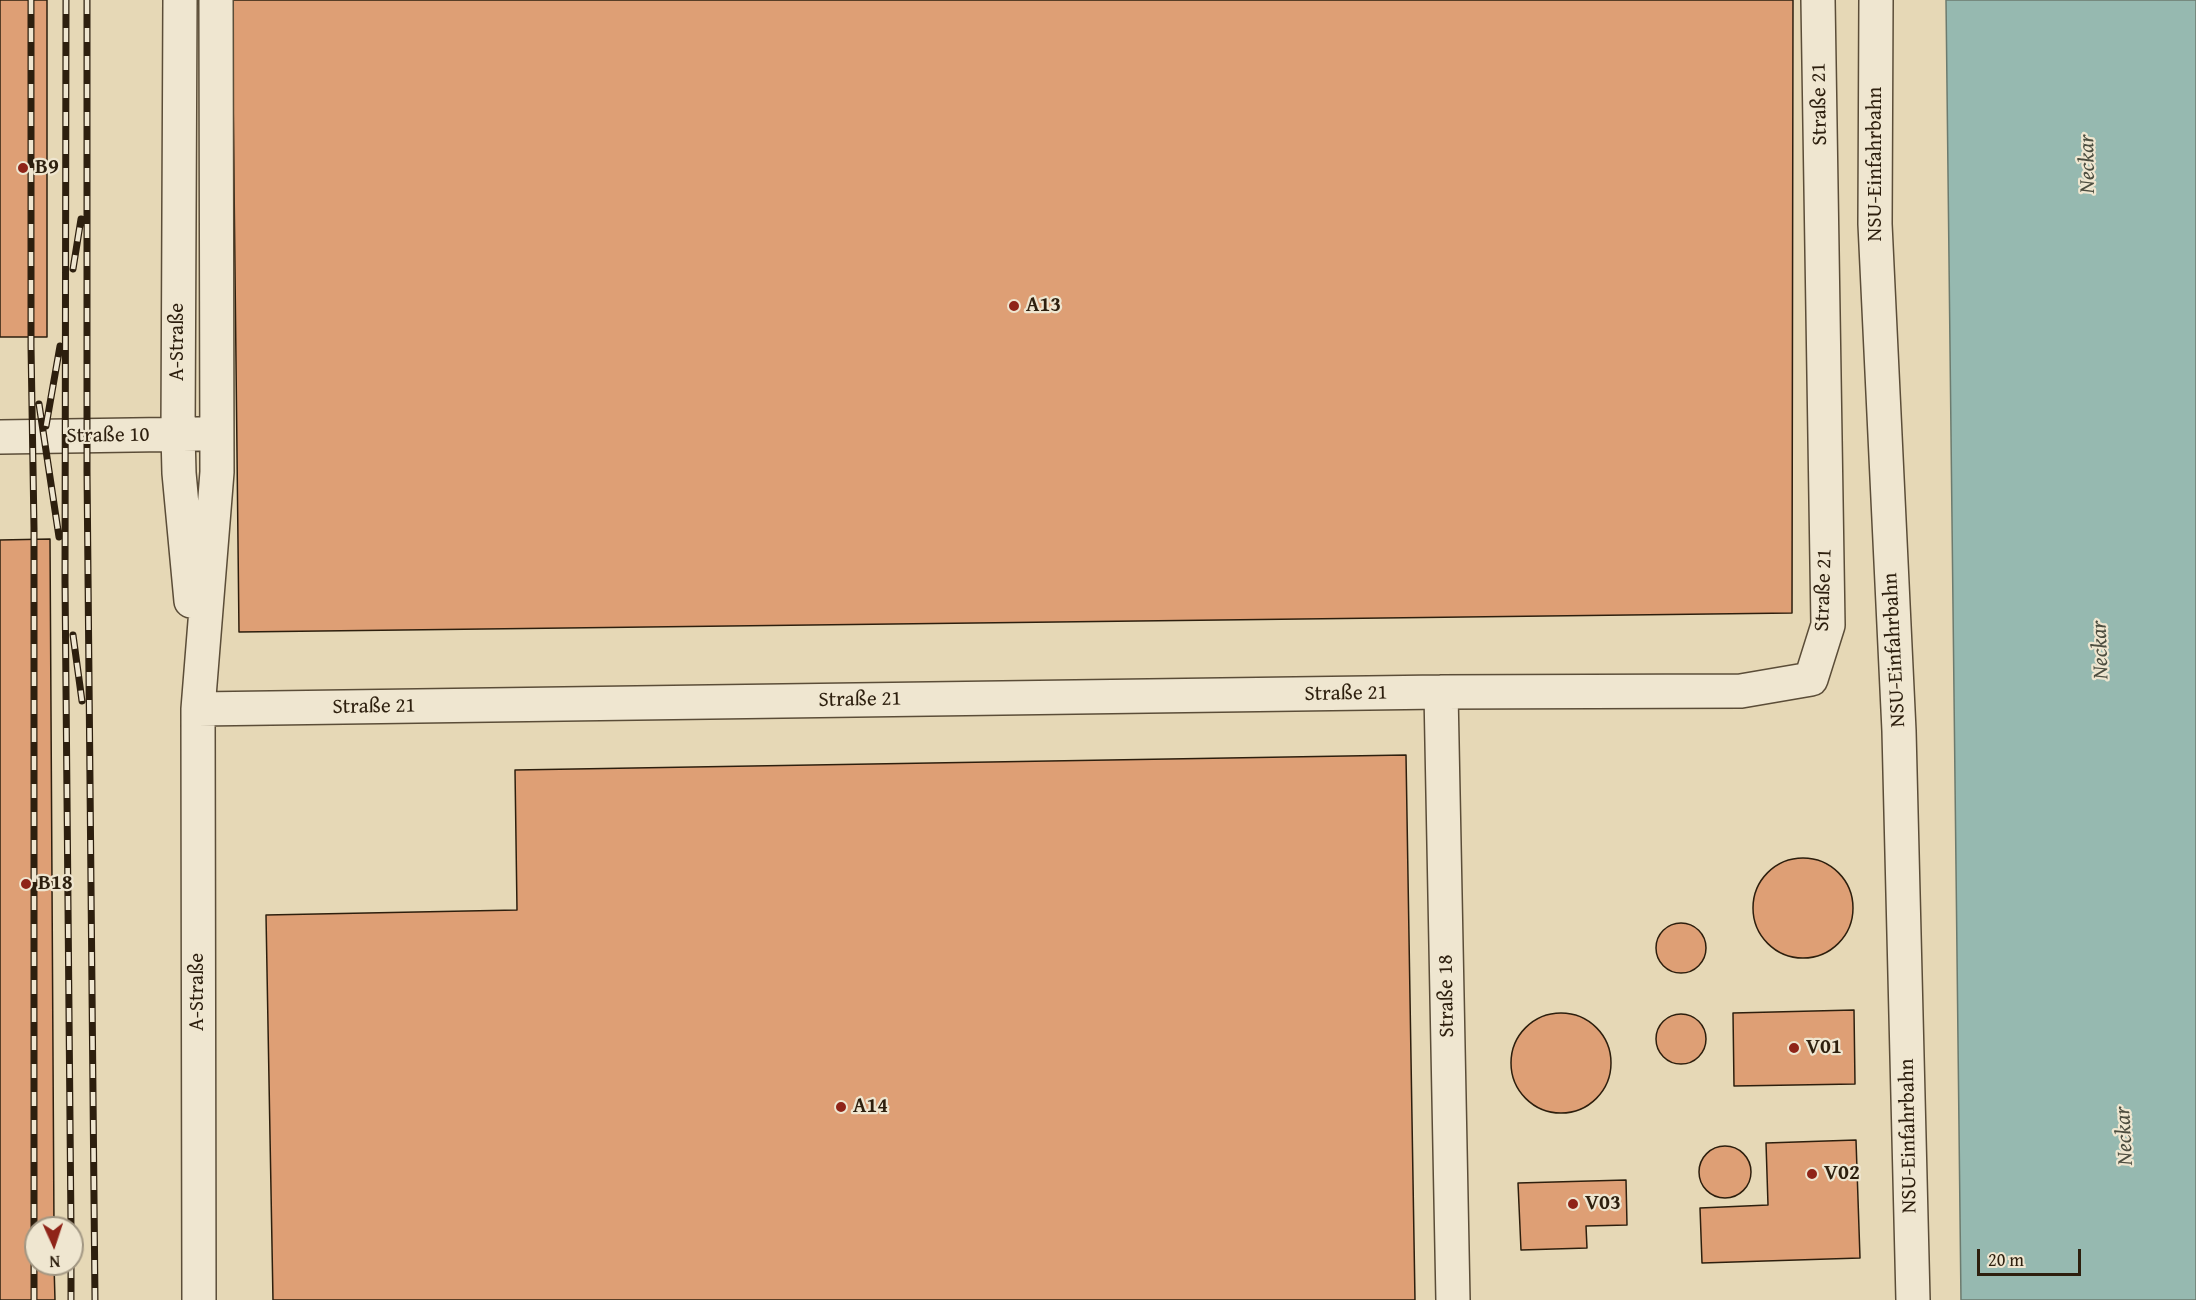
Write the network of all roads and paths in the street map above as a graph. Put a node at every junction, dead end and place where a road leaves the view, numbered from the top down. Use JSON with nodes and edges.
{"nodes":[{"id":1,"x":180,"y":0,"type":"edge"},
{"id":2,"x":216,"y":0,"type":"edge"},
{"id":3,"x":1818,"y":0,"type":"edge"},
{"id":4,"x":1876,"y":0,"type":"edge"},
{"id":5,"x":178,"y":434,"type":"junction"},
{"id":6,"x":217,"y":434,"type":"junction"},
{"id":7,"x":0,"y":437,"type":"edge"},
{"id":8,"x":1441,"y":692,"type":"junction"},
{"id":9,"x":198,"y":696,"type":"junction"},
{"id":10,"x":199,"y":1300,"type":"edge"},
{"id":11,"x":1453,"y":1300,"type":"edge"},
{"id":12,"x":1913,"y":1300,"type":"edge"}],
"edges":[{"from":1,"to":5,"type":"street","name":"A-Straße"},
{"from":2,"to":6,"type":"street","name":"A-Straße"},
{"from":3,"to":8,"type":"street","name":"Straße 21"},
{"from":4,"to":12,"type":"street","name":"NSU-Einfahrbahn"},
{"from":5,"to":6,"type":"street","name":"Straße 10"},
{"from":5,"to":7,"type":"street","name":"Straße 10"},
{"from":5,"to":9,"type":"street","name":"A-Straße"},
{"from":6,"to":9,"type":"street","name":"A-Straße"},
{"from":8,"to":9,"type":"street","name":"Straße 21"},
{"from":8,"to":11,"type":"street","name":"Straße 18"},
{"from":9,"to":10,"type":"street","name":"A-Straße"}]}
